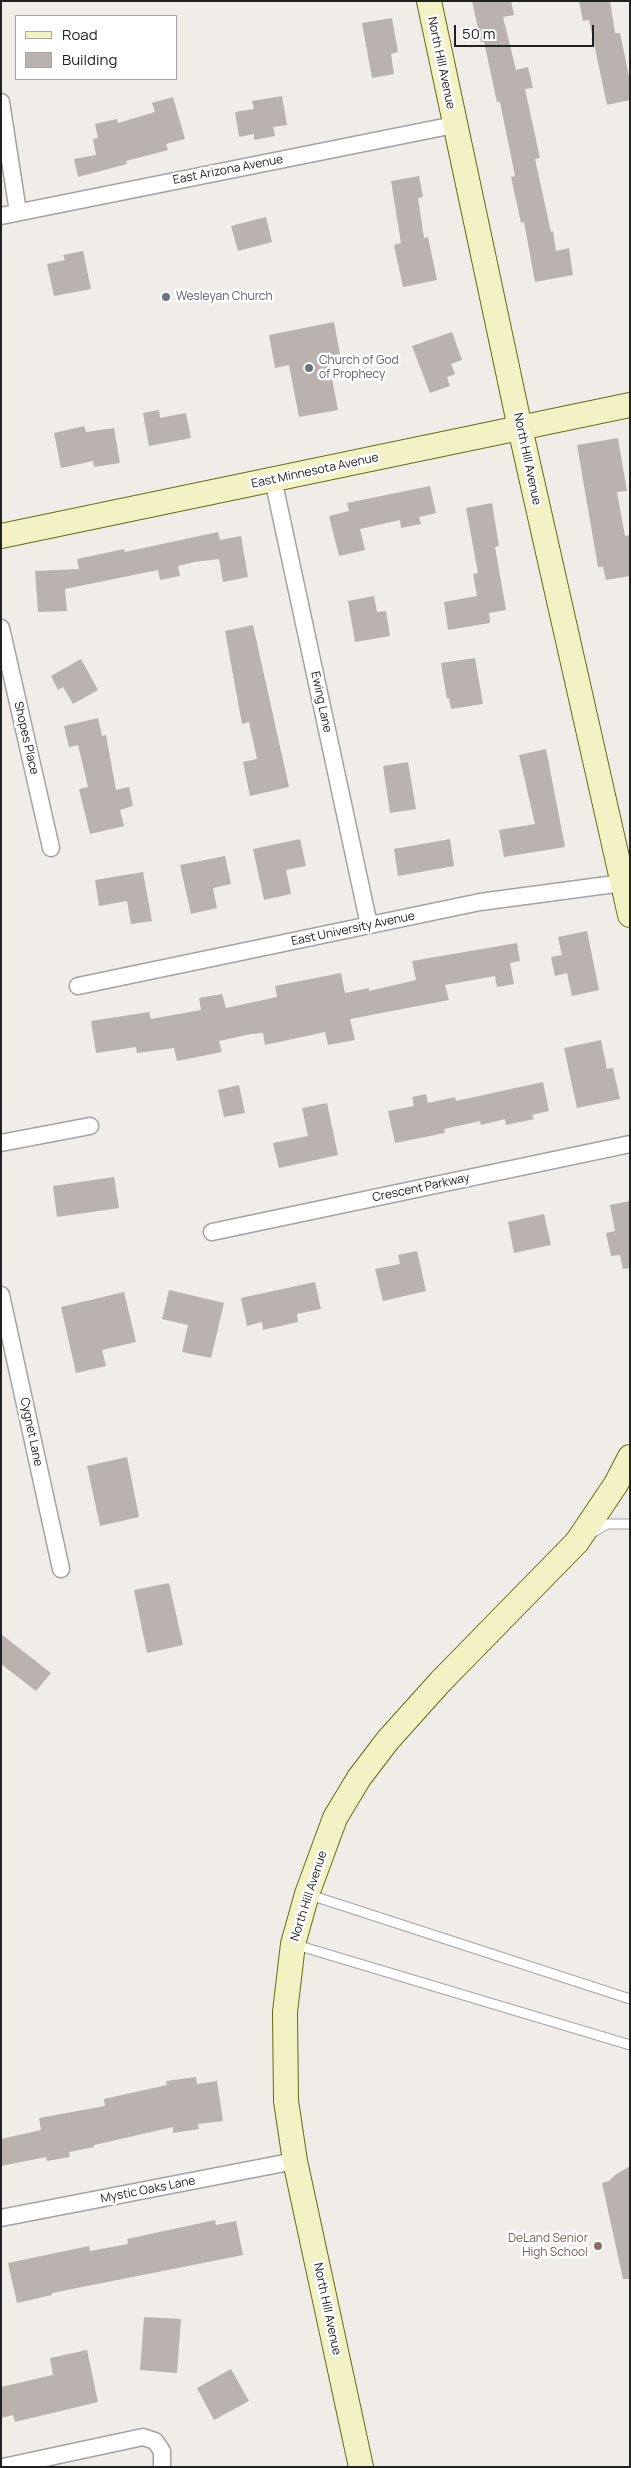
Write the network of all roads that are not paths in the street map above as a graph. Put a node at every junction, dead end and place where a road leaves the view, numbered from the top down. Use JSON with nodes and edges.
{"nodes":[{"id":1,"x":428,"y":1,"type":"edge"},
{"id":2,"x":1,"y":102,"type":"edge"},
{"id":3,"x":454,"y":125,"type":"junction"},
{"id":4,"x":18,"y":212,"type":"junction"},
{"id":5,"x":1,"y":216,"type":"edge"},
{"id":6,"x":630,"y":405,"type":"edge"},
{"id":7,"x":520,"y":428,"type":"junction"},
{"id":8,"x":273,"y":479,"type":"junction"},
{"id":9,"x":1,"y":536,"type":"edge"},
{"id":10,"x":1,"y":628,"type":"edge"},
{"id":11,"x":51,"y":848,"type":"dead end"},
{"id":12,"x":626,"y":882,"type":"edge"},
{"id":13,"x":630,"y":915,"type":"edge"},
{"id":14,"x":369,"y":925,"type":"junction"},
{"id":15,"x":78,"y":986,"type":"dead end"},
{"id":16,"x":90,"y":1126,"type":"dead end"},
{"id":17,"x":1,"y":1143,"type":"edge"},
{"id":18,"x":630,"y":1144,"type":"edge"},
{"id":19,"x":212,"y":1232,"type":"dead end"},
{"id":20,"x":1,"y":1295,"type":"edge"},
{"id":21,"x":630,"y":1457,"type":"edge"},
{"id":22,"x":630,"y":1524,"type":"edge"},
{"id":23,"x":577,"y":1542,"type":"junction"},
{"id":24,"x":61,"y":1569,"type":"dead end"},
{"id":25,"x":307,"y":1894,"type":"junction"},
{"id":26,"x":293,"y":1944,"type":"junction"},
{"id":27,"x":630,"y":1999,"type":"edge"},
{"id":28,"x":630,"y":2045,"type":"edge"},
{"id":29,"x":295,"y":2161,"type":"junction"},
{"id":30,"x":1,"y":2218,"type":"edge"},
{"id":31,"x":362,"y":2465,"type":"edge"},
{"id":32,"x":3,"y":2467,"type":"edge"},
{"id":33,"x":162,"y":2467,"type":"edge"}],
"edges":[{"from":1,"to":3,"type":"street","name":"North Hill Avenue"},
{"from":2,"to":4,"type":"street"},
{"from":3,"to":4,"type":"street","name":"East Arizona Avenue"},
{"from":3,"to":7,"type":"street","name":"North Hill Avenue"},
{"from":4,"to":5,"type":"street","name":"East Arizona Avenue"},
{"from":6,"to":7,"type":"street","name":"East Minnesota Avenue"},
{"from":7,"to":8,"type":"street","name":"East Minnesota Avenue"},
{"from":7,"to":12,"type":"street","name":"North Hill Avenue"},
{"from":8,"to":9,"type":"street","name":"East Minnesota Avenue"},
{"from":8,"to":14,"type":"street","name":"Ewing Lane"},
{"from":10,"to":11,"type":"street","name":"Shopes Place"},
{"from":12,"to":13,"type":"street","name":"North Hill Avenue"},
{"from":12,"to":14,"type":"street","name":"East University Avenue"},
{"from":14,"to":15,"type":"street","name":"East University Avenue"},
{"from":16,"to":17,"type":"street"},
{"from":18,"to":19,"type":"street","name":"Crescent Parkway"},
{"from":20,"to":24,"type":"street","name":"Cygnet Lane"},
{"from":21,"to":23,"type":"street","name":"North Hill Avenue"},
{"from":22,"to":23,"type":"lane"},
{"from":23,"to":25,"type":"street","name":"North Hill Avenue"},
{"from":25,"to":26,"type":"street","name":"North Hill Avenue"},
{"from":25,"to":27,"type":"lane"},
{"from":26,"to":28,"type":"lane"},
{"from":26,"to":29,"type":"street","name":"North Hill Avenue"},
{"from":29,"to":30,"type":"street","name":"Mystic Oaks Lane"},
{"from":29,"to":31,"type":"street","name":"North Hill Avenue"},
{"from":32,"to":33,"type":"street"}]}
